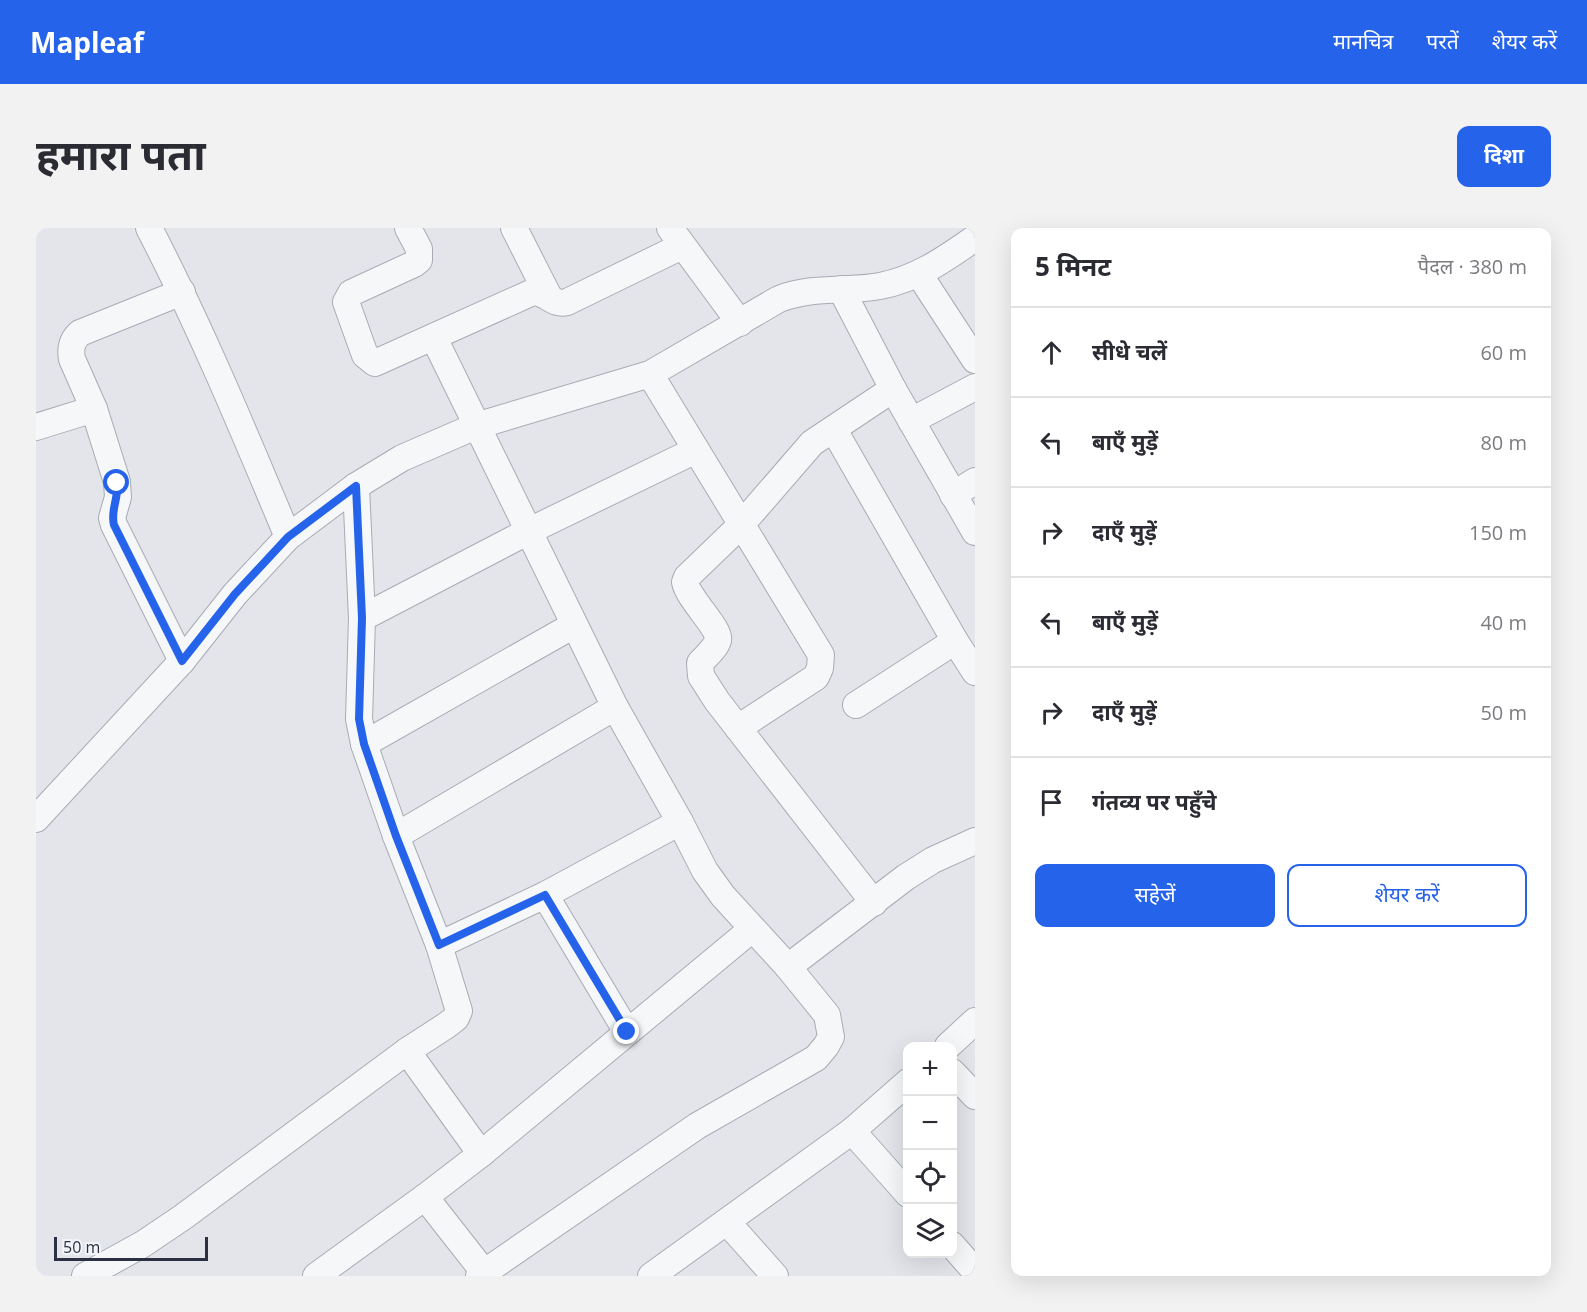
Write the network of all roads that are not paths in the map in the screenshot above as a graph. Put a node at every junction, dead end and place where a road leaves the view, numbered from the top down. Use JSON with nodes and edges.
{"nodes":[{"id":1,"x":149,"y":228,"type":"edge"},
{"id":2,"x":408,"y":228,"type":"edge"},
{"id":3,"x":514,"y":228,"type":"edge"},
{"id":4,"x":676,"y":237,"type":"edge"},
{"id":5,"x":975,"y":238,"type":"edge"},
{"id":6,"x":919,"y":274,"type":"junction"},
{"id":7,"x":841,"y":289,"type":"junction"},
{"id":8,"x":182,"y":292,"type":"junction"},
{"id":9,"x":549,"y":297,"type":"junction"},
{"id":10,"x":740,"y":323,"type":"junction"},
{"id":11,"x":434,"y":338,"type":"junction"},
{"id":12,"x":975,"y":360,"type":"edge"},
{"id":13,"x":650,"y":374,"type":"junction"},
{"id":14,"x":975,"y":387,"type":"edge"},
{"id":15,"x":892,"y":389,"type":"junction"},
{"id":16,"x":94,"y":409,"type":"junction"},
{"id":17,"x":911,"y":421,"type":"junction"},
{"id":18,"x":476,"y":426,"type":"junction"},
{"id":19,"x":36,"y":427,"type":"edge"},
{"id":20,"x":834,"y":430,"type":"junction"},
{"id":21,"x":696,"y":450,"type":"junction"},
{"id":22,"x":975,"y":481,"type":"edge"},
{"id":23,"x":356,"y":486,"type":"junction"},
{"id":24,"x":953,"y":495,"type":"junction"},
{"id":25,"x":741,"y":525,"type":"junction"},
{"id":26,"x":530,"y":531,"type":"junction"},
{"id":27,"x":975,"y":532,"type":"edge"},
{"id":28,"x":288,"y":537,"type":"junction"},
{"id":29,"x":362,"y":618,"type":"junction"},
{"id":30,"x":574,"y":625,"type":"junction"},
{"id":31,"x":955,"y":641,"type":"junction"},
{"id":32,"x":182,"y":661,"type":"junction"},
{"id":33,"x":975,"y":672,"type":"edge"},
{"id":34,"x":856,"y":705,"type":"dead end"},
{"id":35,"x":615,"y":707,"type":"junction"},
{"id":36,"x":738,"y":728,"type":"junction"},
{"id":37,"x":364,"y":744,"type":"junction"},
{"id":38,"x":36,"y":819,"type":"edge"},
{"id":39,"x":680,"y":822,"type":"junction"},
{"id":40,"x":396,"y":836,"type":"junction"},
{"id":41,"x":975,"y":841,"type":"edge"},
{"id":42,"x":545,"y":895,"type":"junction"},
{"id":43,"x":874,"y":903,"type":"junction"},
{"id":44,"x":752,"y":929,"type":"junction"},
{"id":45,"x":439,"y":945,"type":"junction"},
{"id":46,"x":788,"y":967,"type":"junction"},
{"id":47,"x":975,"y":1021,"type":"edge"},
{"id":48,"x":627,"y":1032,"type":"junction"},
{"id":49,"x":953,"y":1042,"type":"edge"},
{"id":50,"x":407,"y":1051,"type":"junction"},
{"id":51,"x":957,"y":1077,"type":"edge"},
{"id":52,"x":903,"y":1086,"type":"edge"},
{"id":53,"x":975,"y":1096,"type":"edge"},
{"id":54,"x":852,"y":1131,"type":"junction"},
{"id":55,"x":481,"y":1154,"type":"junction"},
{"id":56,"x":903,"y":1188,"type":"edge"},
{"id":57,"x":426,"y":1197,"type":"junction"},
{"id":58,"x":727,"y":1222,"type":"junction"},
{"id":59,"x":957,"y":1251,"type":"edge"},
{"id":60,"x":975,"y":1271,"type":"edge"},
{"id":61,"x":483,"y":1275,"type":"edge"},
{"id":62,"x":85,"y":1276,"type":"edge"},
{"id":63,"x":316,"y":1276,"type":"edge"},
{"id":64,"x":651,"y":1276,"type":"edge"},
{"id":65,"x":775,"y":1276,"type":"edge"}],
"edges":[{"from":1,"to":8,"type":"street"},
{"from":2,"to":11,"type":"street"},
{"from":3,"to":9,"type":"street"},
{"from":4,"to":9,"type":"street"},
{"from":4,"to":10,"type":"street"},
{"from":5,"to":6,"type":"street"},
{"from":6,"to":7,"type":"street"},
{"from":6,"to":12,"type":"street"},
{"from":7,"to":10,"type":"street"},
{"from":7,"to":15,"type":"street"},
{"from":8,"to":16,"type":"street"},
{"from":8,"to":28,"type":"street"},
{"from":9,"to":11,"type":"street"},
{"from":10,"to":13,"type":"street"},
{"from":11,"to":18,"type":"street"},
{"from":13,"to":18,"type":"street"},
{"from":13,"to":21,"type":"street"},
{"from":14,"to":17,"type":"street"},
{"from":15,"to":17,"type":"street"},
{"from":15,"to":20,"type":"street"},
{"from":16,"to":19,"type":"street"},
{"from":16,"to":32,"type":"street"},
{"from":17,"to":24,"type":"street"},
{"from":18,"to":23,"type":"street"},
{"from":18,"to":26,"type":"street"},
{"from":20,"to":25,"type":"street"},
{"from":20,"to":31,"type":"street"},
{"from":21,"to":25,"type":"street"},
{"from":21,"to":26,"type":"street"},
{"from":22,"to":24,"type":"street"},
{"from":23,"to":28,"type":"street"},
{"from":23,"to":29,"type":"street"},
{"from":24,"to":27,"type":"street"},
{"from":25,"to":36,"type":"street"},
{"from":25,"to":36,"type":"street"},
{"from":26,"to":29,"type":"street"},
{"from":26,"to":30,"type":"street"},
{"from":28,"to":32,"type":"street"},
{"from":29,"to":37,"type":"street"},
{"from":30,"to":35,"type":"street"},
{"from":30,"to":37,"type":"street"},
{"from":31,"to":33,"type":"street"},
{"from":31,"to":34,"type":"street"},
{"from":32,"to":38,"type":"street"},
{"from":35,"to":39,"type":"street"},
{"from":35,"to":40,"type":"street"},
{"from":36,"to":43,"type":"street"},
{"from":37,"to":40,"type":"street"},
{"from":39,"to":42,"type":"street"},
{"from":39,"to":44,"type":"street"},
{"from":40,"to":45,"type":"street"},
{"from":41,"to":43,"type":"street"},
{"from":42,"to":45,"type":"street"},
{"from":42,"to":48,"type":"street"},
{"from":43,"to":46,"type":"street"},
{"from":44,"to":46,"type":"street"},
{"from":44,"to":48,"type":"street"},
{"from":45,"to":50,"type":"street"},
{"from":46,"to":61,"type":"street"},
{"from":47,"to":49,"type":"street"},
{"from":48,"to":55,"type":"street"},
{"from":50,"to":55,"type":"street"},
{"from":50,"to":62,"type":"street"},
{"from":51,"to":53,"type":"street"},
{"from":52,"to":54,"type":"street"},
{"from":54,"to":56,"type":"street"},
{"from":54,"to":58,"type":"street"},
{"from":55,"to":57,"type":"street"},
{"from":57,"to":61,"type":"street"},
{"from":57,"to":63,"type":"street"},
{"from":58,"to":64,"type":"street"},
{"from":58,"to":65,"type":"street"},
{"from":59,"to":60,"type":"street"}]}
